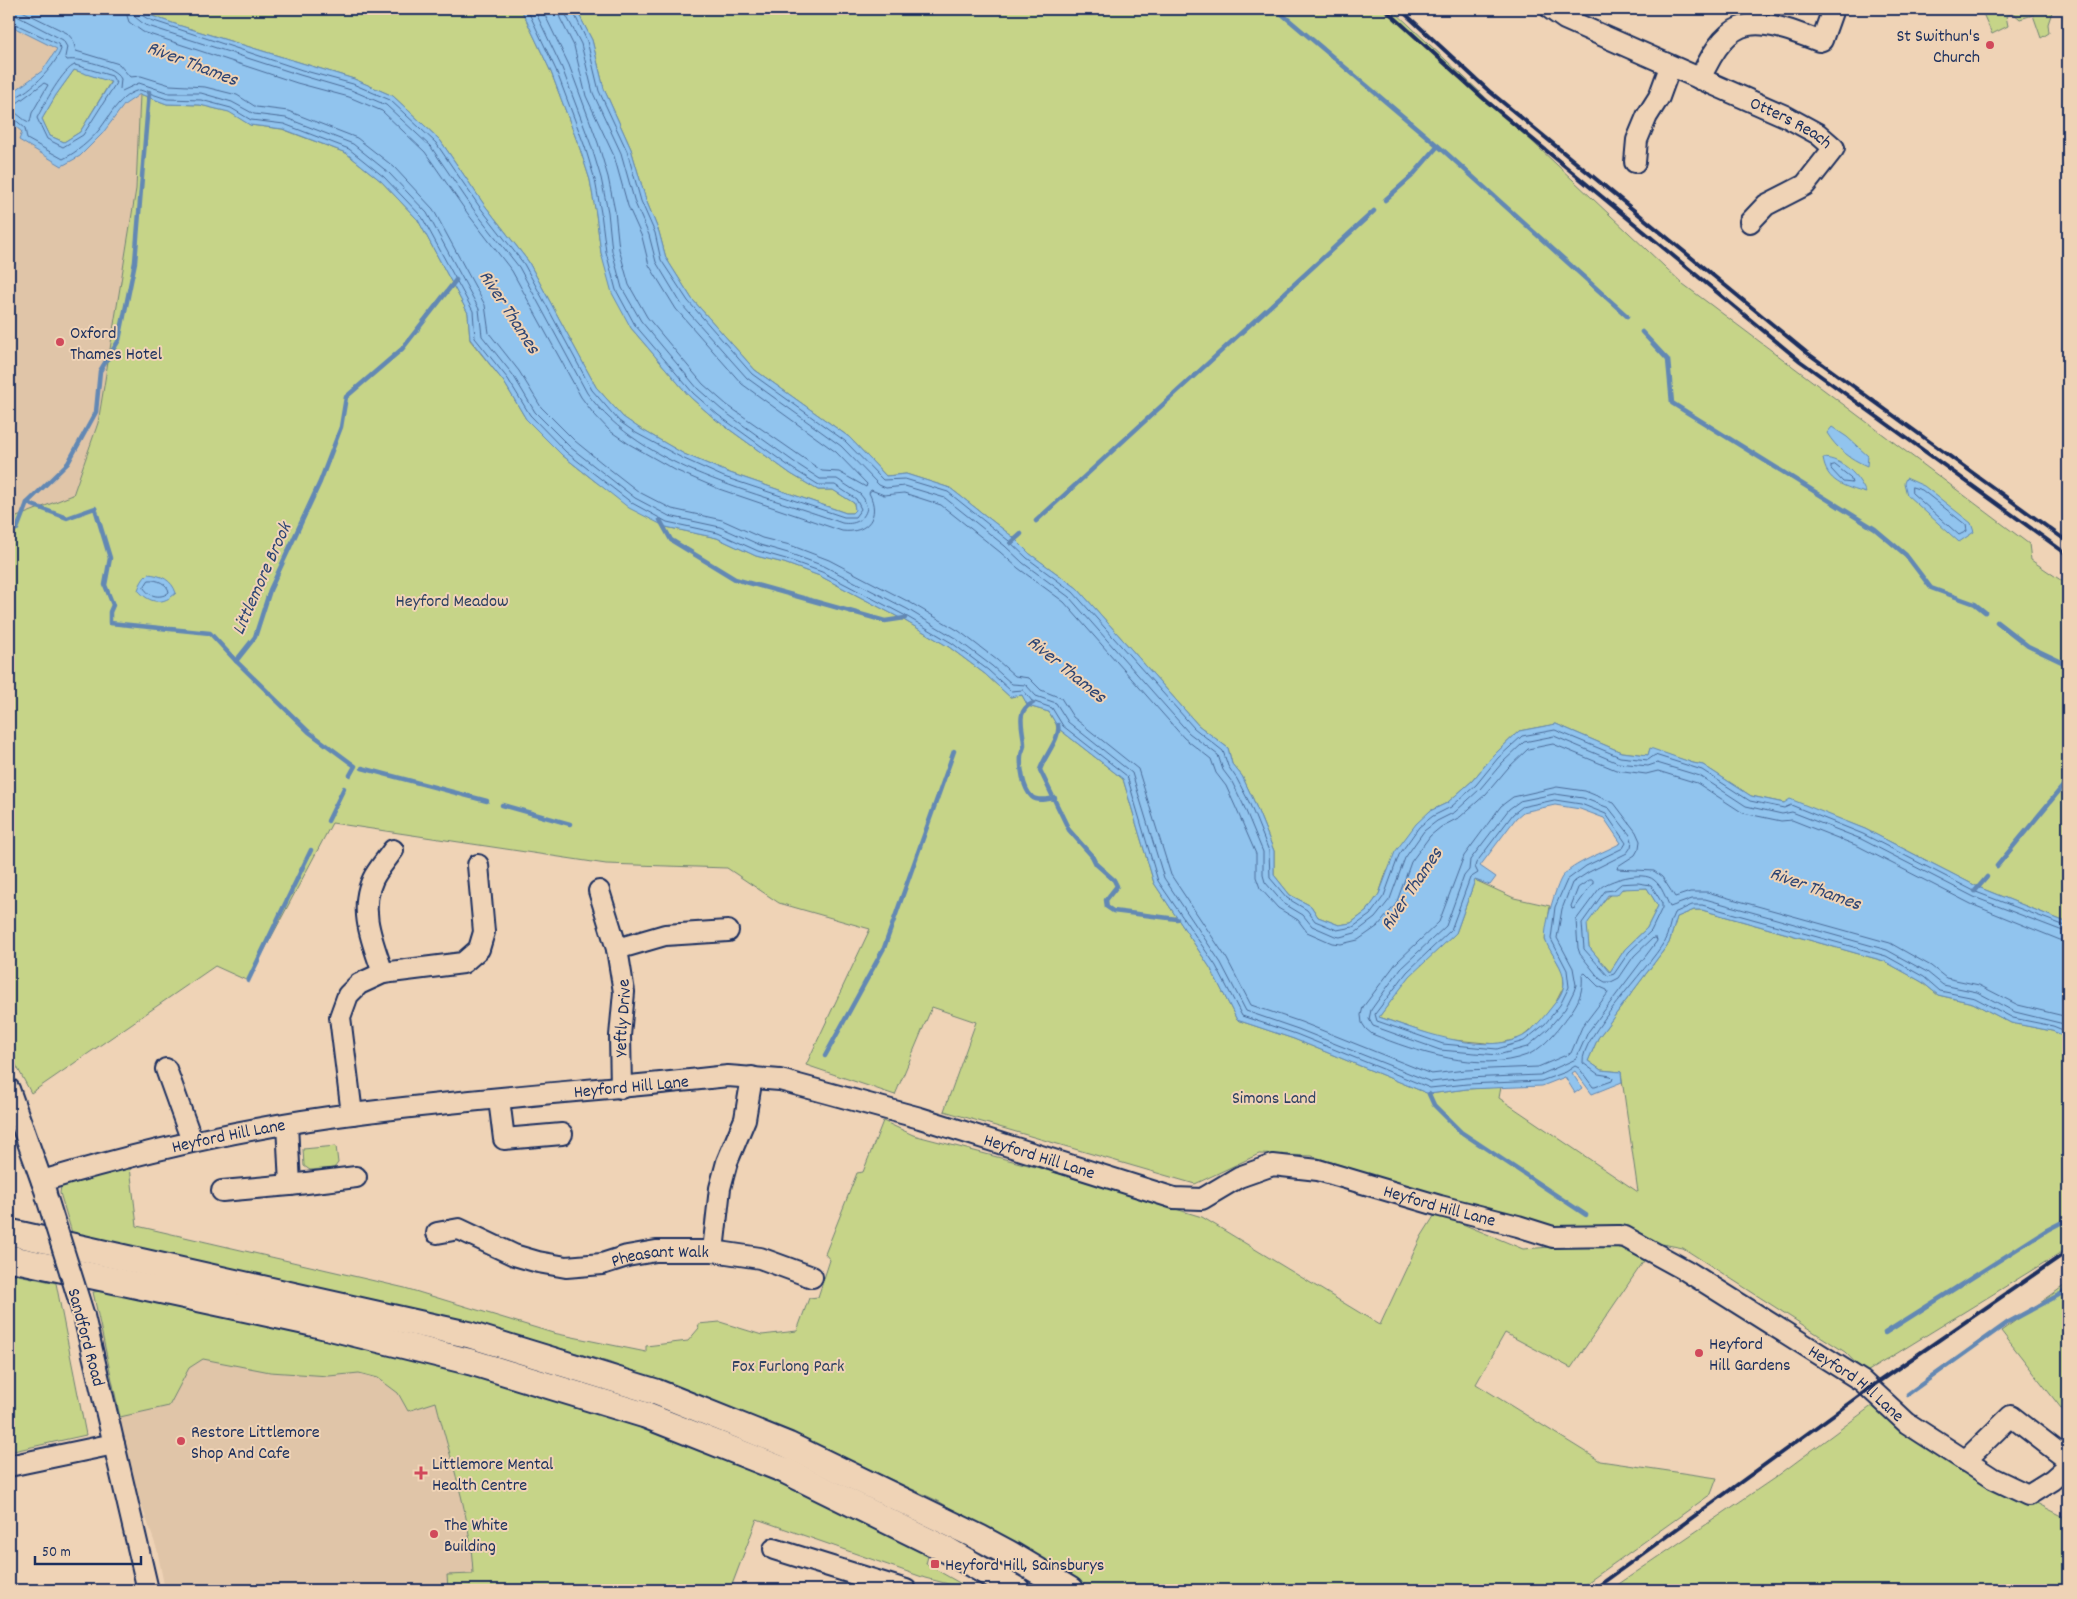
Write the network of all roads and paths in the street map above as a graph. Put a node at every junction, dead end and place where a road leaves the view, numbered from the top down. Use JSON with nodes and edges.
{"nodes":[{"id":1,"x":1551,"y":9,"type":"edge"},
{"id":2,"x":1833,"y":9,"type":"edge"},
{"id":3,"x":1670,"y":67,"type":"junction"},
{"id":4,"x":1700,"y":79,"type":"junction"},
{"id":5,"x":1635,"y":162,"type":"dead end"},
{"id":6,"x":1750,"y":222,"type":"dead end"},
{"id":7,"x":393,"y":850,"type":"dead end"},
{"id":8,"x":478,"y":866,"type":"dead end"},
{"id":9,"x":599,"y":890,"type":"dead end"},
{"id":10,"x":728,"y":931,"type":"dead end"},
{"id":11,"x":617,"y":949,"type":"junction"},
{"id":12,"x":383,"y":973,"type":"junction"},
{"id":13,"x":166,"y":1069,"type":"dead end"},
{"id":14,"x":752,"y":1077,"type":"junction"},
{"id":15,"x":621,"y":1088,"type":"junction"},
{"id":16,"x":9,"y":1089,"type":"edge"},
{"id":17,"x":498,"y":1100,"type":"junction"},
{"id":18,"x":352,"y":1114,"type":"junction"},
{"id":19,"x":287,"y":1124,"type":"junction"},
{"id":20,"x":562,"y":1134,"type":"dead end"},
{"id":21,"x":192,"y":1141,"type":"junction"},
{"id":22,"x":356,"y":1177,"type":"dead end"},
{"id":23,"x":290,"y":1185,"type":"junction"},
{"id":24,"x":44,"y":1188,"type":"junction"},
{"id":25,"x":222,"y":1191,"type":"dead end"},
{"id":26,"x":9,"y":1232,"type":"edge"},
{"id":27,"x":437,"y":1233,"type":"dead end"},
{"id":28,"x":713,"y":1250,"type":"junction"},
{"id":29,"x":9,"y":1258,"type":"edge"},
{"id":30,"x":812,"y":1277,"type":"dead end"},
{"id":31,"x":114,"y":1444,"type":"junction"},
{"id":32,"x":1965,"y":1460,"type":"junction"},
{"id":33,"x":2068,"y":1460,"type":"edge"},
{"id":34,"x":9,"y":1466,"type":"edge"},
{"id":35,"x":2068,"y":1466,"type":"edge"},
{"id":36,"x":980,"y":1538,"type":"junction"},
{"id":37,"x":774,"y":1549,"type":"dead end"},
{"id":38,"x":148,"y":1590,"type":"edge"},
{"id":39,"x":906,"y":1590,"type":"edge"},
{"id":40,"x":1017,"y":1590,"type":"edge"},
{"id":41,"x":1046,"y":1590,"type":"edge"},
{"id":42,"x":1070,"y":1590,"type":"edge"}],
"edges":[{"from":1,"to":3,"type":"street","name":"Otters Reach"},
{"from":2,"to":4,"type":"street"},
{"from":3,"to":4,"type":"street","name":"Otters Reach"},
{"from":3,"to":5,"type":"street"},
{"from":4,"to":6,"type":"street","name":"Otters Reach"},
{"from":7,"to":12,"type":"street"},
{"from":8,"to":12,"type":"street"},
{"from":9,"to":11,"type":"street","name":"Yeftly Drive"},
{"from":10,"to":11,"type":"street"},
{"from":11,"to":15,"type":"street","name":"Yeftly Drive"},
{"from":12,"to":18,"type":"street"},
{"from":13,"to":21,"type":"street"},
{"from":14,"to":15,"type":"street","name":"Heyford Hill Lane"},
{"from":14,"to":28,"type":"street","name":"Pheasant Walk"},
{"from":14,"to":32,"type":"street","name":"Heyford Hill Lane"},
{"from":15,"to":17,"type":"street","name":"Heyford Hill Lane"},
{"from":16,"to":24,"type":"street","name":"Sandford Road"},
{"from":17,"to":18,"type":"street","name":"Heyford Hill Lane"},
{"from":17,"to":20,"type":"street"},
{"from":18,"to":19,"type":"street","name":"Heyford Hill Lane"},
{"from":19,"to":21,"type":"street","name":"Heyford Hill Lane"},
{"from":19,"to":23,"type":"street"},
{"from":21,"to":24,"type":"street","name":"Heyford Hill Lane"},
{"from":22,"to":23,"type":"street"},
{"from":23,"to":25,"type":"street"},
{"from":24,"to":31,"type":"street","name":"Sandford Road","bridge":true},
{"from":26,"to":36,"type":"main road"},
{"from":27,"to":28,"type":"street","name":"Pheasant Walk"},
{"from":28,"to":30,"type":"street"},
{"from":29,"to":40,"type":"main road"},
{"from":31,"to":34,"type":"street"},
{"from":31,"to":38,"type":"street","name":"Sandford Road"},
{"from":32,"to":33,"type":"street"},
{"from":32,"to":35,"type":"street","name":"Heyford Hill Lane"},
{"from":36,"to":41,"type":"street"},
{"from":36,"to":42,"type":"main road"},
{"from":37,"to":39,"type":"street"}]}
